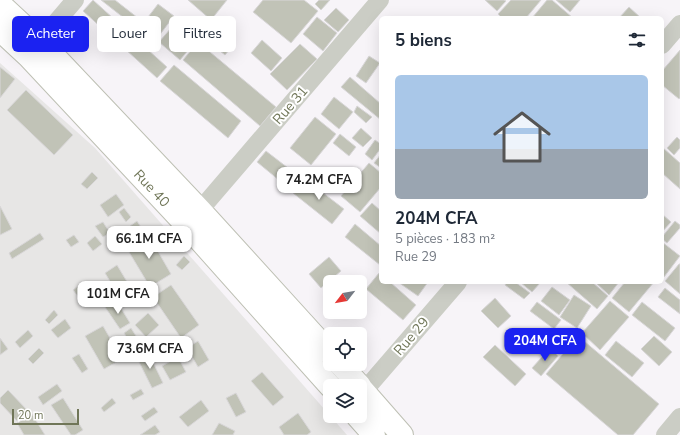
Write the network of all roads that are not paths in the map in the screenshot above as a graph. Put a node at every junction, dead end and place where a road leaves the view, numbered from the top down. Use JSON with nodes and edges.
{"nodes":[{"id":1,"x":75,"y":0,"type":"edge"},
{"id":2,"x":380,"y":0,"type":"edge"},
{"id":3,"x":0,"y":4,"type":"edge"},
{"id":4,"x":13,"y":16,"type":"edge"},
{"id":5,"x":61,"y":16,"type":"edge"},
{"id":6,"x":680,"y":24,"type":"edge"},
{"id":7,"x":0,"y":30,"type":"edge"},
{"id":8,"x":664,"y":43,"type":"edge"},
{"id":9,"x":50,"y":52,"type":"edge"},
{"id":10,"x":200,"y":210,"type":"junction"},
{"id":11,"x":456,"y":284,"type":"edge"},
{"id":12,"x":323,"y":345,"type":"edge"},
{"id":13,"x":346,"y":371,"type":"edge"},
{"id":14,"x":324,"y":379,"type":"edge"},
{"id":15,"x":353,"y":379,"type":"edge"},
{"id":16,"x":367,"y":381,"type":"edge"},
{"id":17,"x":367,"y":395,"type":"edge"},
{"id":18,"x":680,"y":417,"type":"edge"},
{"id":19,"x":363,"y":423,"type":"edge"},
{"id":20,"x":374,"y":435,"type":"edge"},
{"id":21,"x":402,"y":435,"type":"edge"},
{"id":22,"x":664,"y":435,"type":"edge"}],
"edges":[{"from":1,"to":5,"type":"street"},
{"from":2,"to":10,"type":"street","name":"Rue 31"},
{"from":3,"to":4,"type":"main road","name":"Rue 40"},
{"from":6,"to":8,"type":"street"},
{"from":7,"to":14,"type":"main road","name":"Rue 40"},
{"from":9,"to":10,"type":"main road","name":"Rue 40"},
{"from":10,"to":12,"type":"main road","name":"Rue 40"},
{"from":11,"to":16,"type":"street","name":"Rue 29"},
{"from":13,"to":15,"type":"main road"},
{"from":17,"to":21,"type":"main road"},
{"from":18,"to":22,"type":"street"},
{"from":19,"to":20,"type":"main road"}]}
